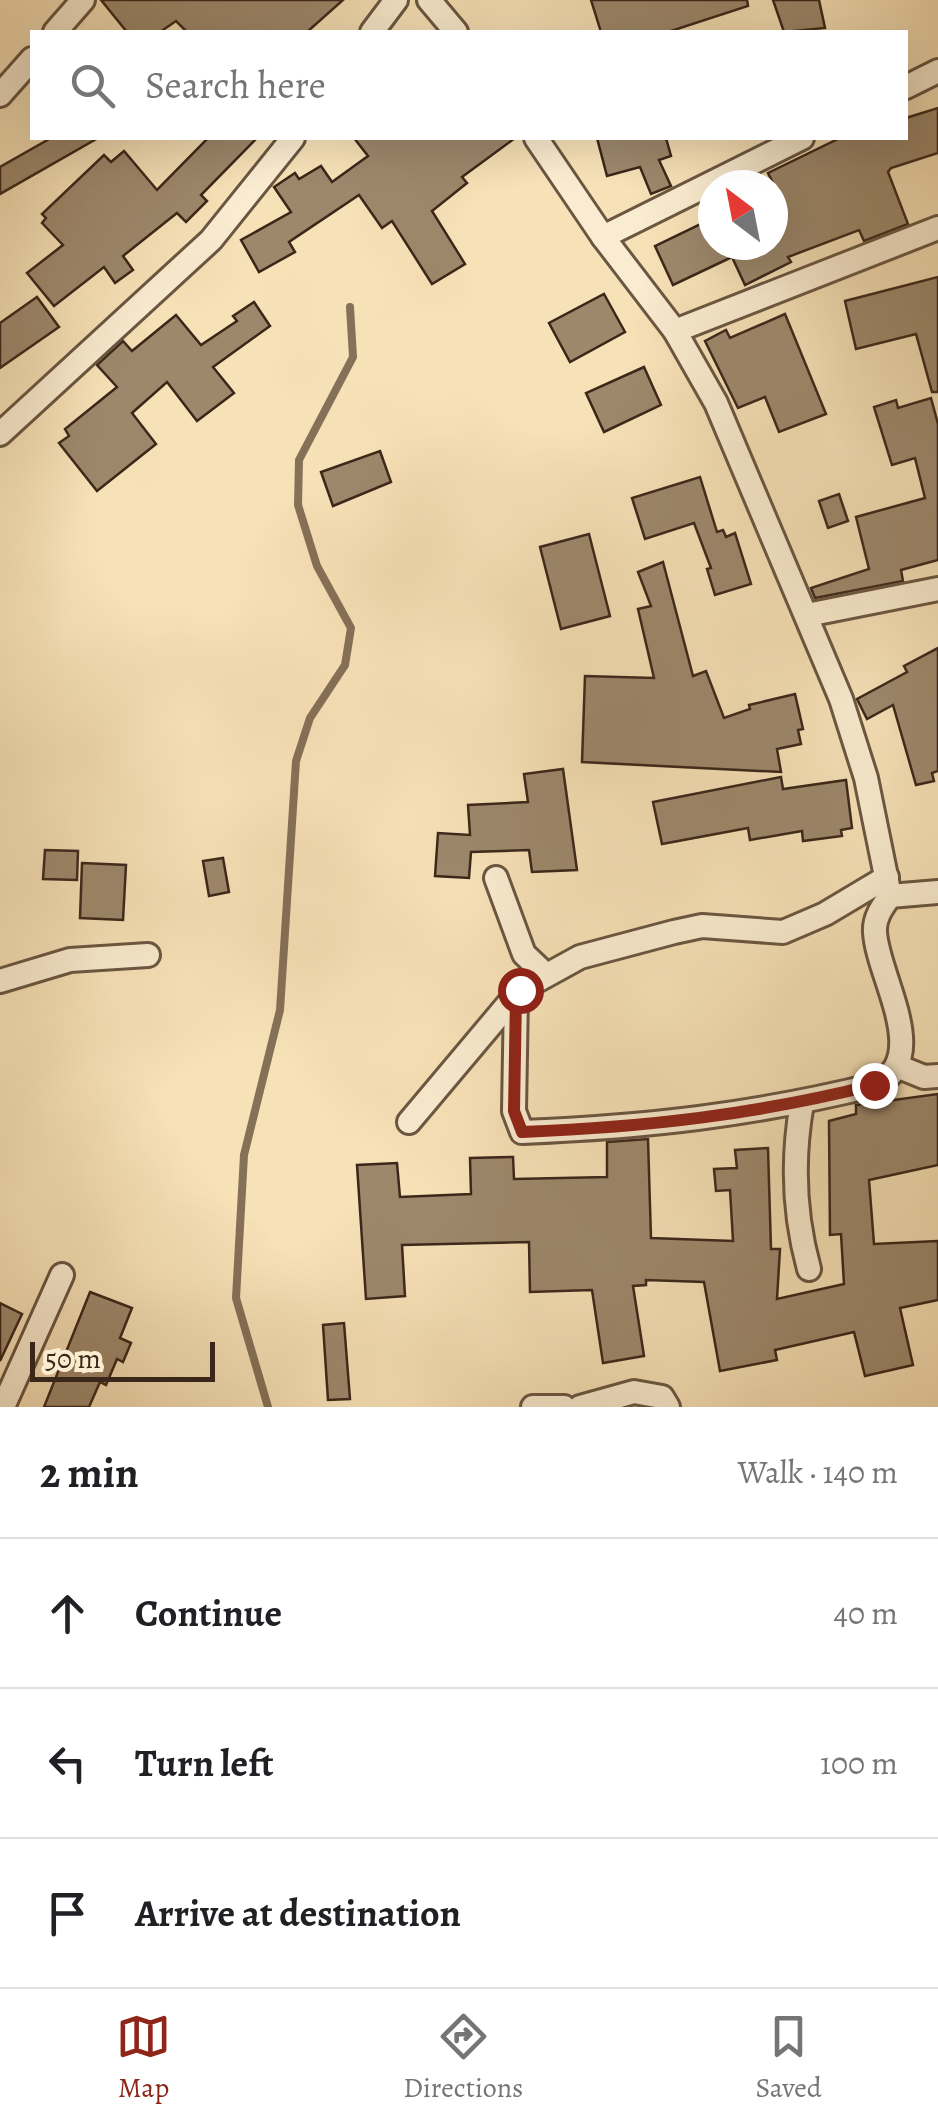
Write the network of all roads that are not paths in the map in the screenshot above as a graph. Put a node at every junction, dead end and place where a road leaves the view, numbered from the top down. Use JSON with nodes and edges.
{"nodes":[{"id":1,"x":83,"y":0,"type":"edge"},
{"id":2,"x":396,"y":0,"type":"edge"},
{"id":3,"x":429,"y":0,"type":"edge"},
{"id":4,"x":57,"y":30,"type":"edge"},
{"id":5,"x":374,"y":30,"type":"edge"},
{"id":6,"x":454,"y":30,"type":"edge"},
{"id":7,"x":30,"y":60,"type":"edge"},
{"id":8,"x":938,"y":72,"type":"edge"},
{"id":9,"x":908,"y":86,"type":"edge"},
{"id":10,"x":0,"y":96,"type":"edge"},
{"id":11,"x":291,"y":140,"type":"edge"},
{"id":12,"x":537,"y":140,"type":"edge"},
{"id":13,"x":798,"y":140,"type":"edge"},
{"id":14,"x":938,"y":228,"type":"edge"},
{"id":15,"x":603,"y":237,"type":"junction"},
{"id":16,"x":675,"y":331,"type":"junction"},
{"id":17,"x":0,"y":434,"type":"edge"},
{"id":18,"x":938,"y":589,"type":"edge"},
{"id":19,"x":808,"y":615,"type":"junction"},
{"id":20,"x":496,"y":878,"type":"dead end"},
{"id":21,"x":888,"y":886,"type":"junction"},
{"id":22,"x":938,"y":892,"type":"edge"},
{"id":23,"x":148,"y":955,"type":"dead end"},
{"id":24,"x":544,"y":973,"type":"junction"},
{"id":25,"x":0,"y":981,"type":"edge"},
{"id":26,"x":516,"y":996,"type":"junction"},
{"id":27,"x":897,"y":1066,"type":"junction"},
{"id":28,"x":938,"y":1076,"type":"edge"},
{"id":29,"x":802,"y":1103,"type":"junction"},
{"id":30,"x":409,"y":1122,"type":"dead end"},
{"id":31,"x":809,"y":1270,"type":"dead end"},
{"id":32,"x":62,"y":1275,"type":"dead end"},
{"id":33,"x":11,"y":1364,"type":"edge"},
{"id":34,"x":3,"y":1407,"type":"edge"},
{"id":35,"x":533,"y":1407,"type":"edge"},
{"id":36,"x":564,"y":1407,"type":"edge"},
{"id":37,"x":580,"y":1407,"type":"edge"},
{"id":38,"x":668,"y":1407,"type":"edge"}],
"edges":[{"from":1,"to":4,"type":"street"},
{"from":2,"to":5,"type":"street"},
{"from":3,"to":6,"type":"street"},
{"from":7,"to":10,"type":"street"},
{"from":8,"to":9,"type":"street"},
{"from":11,"to":17,"type":"street"},
{"from":12,"to":15,"type":"street"},
{"from":13,"to":15,"type":"street"},
{"from":14,"to":16,"type":"street"},
{"from":15,"to":16,"type":"street"},
{"from":16,"to":19,"type":"street"},
{"from":18,"to":19,"type":"street"},
{"from":19,"to":21,"type":"street"},
{"from":20,"to":24,"type":"street"},
{"from":21,"to":22,"type":"street"},
{"from":21,"to":24,"type":"street"},
{"from":21,"to":27,"type":"street"},
{"from":23,"to":25,"type":"street"},
{"from":24,"to":26,"type":"street"},
{"from":26,"to":29,"type":"street"},
{"from":26,"to":30,"type":"street"},
{"from":27,"to":28,"type":"street"},
{"from":27,"to":29,"type":"street"},
{"from":29,"to":31,"type":"street"},
{"from":32,"to":33,"type":"street"},
{"from":33,"to":34,"type":"street"},
{"from":35,"to":36,"type":"street"},
{"from":37,"to":38,"type":"street"}]}
